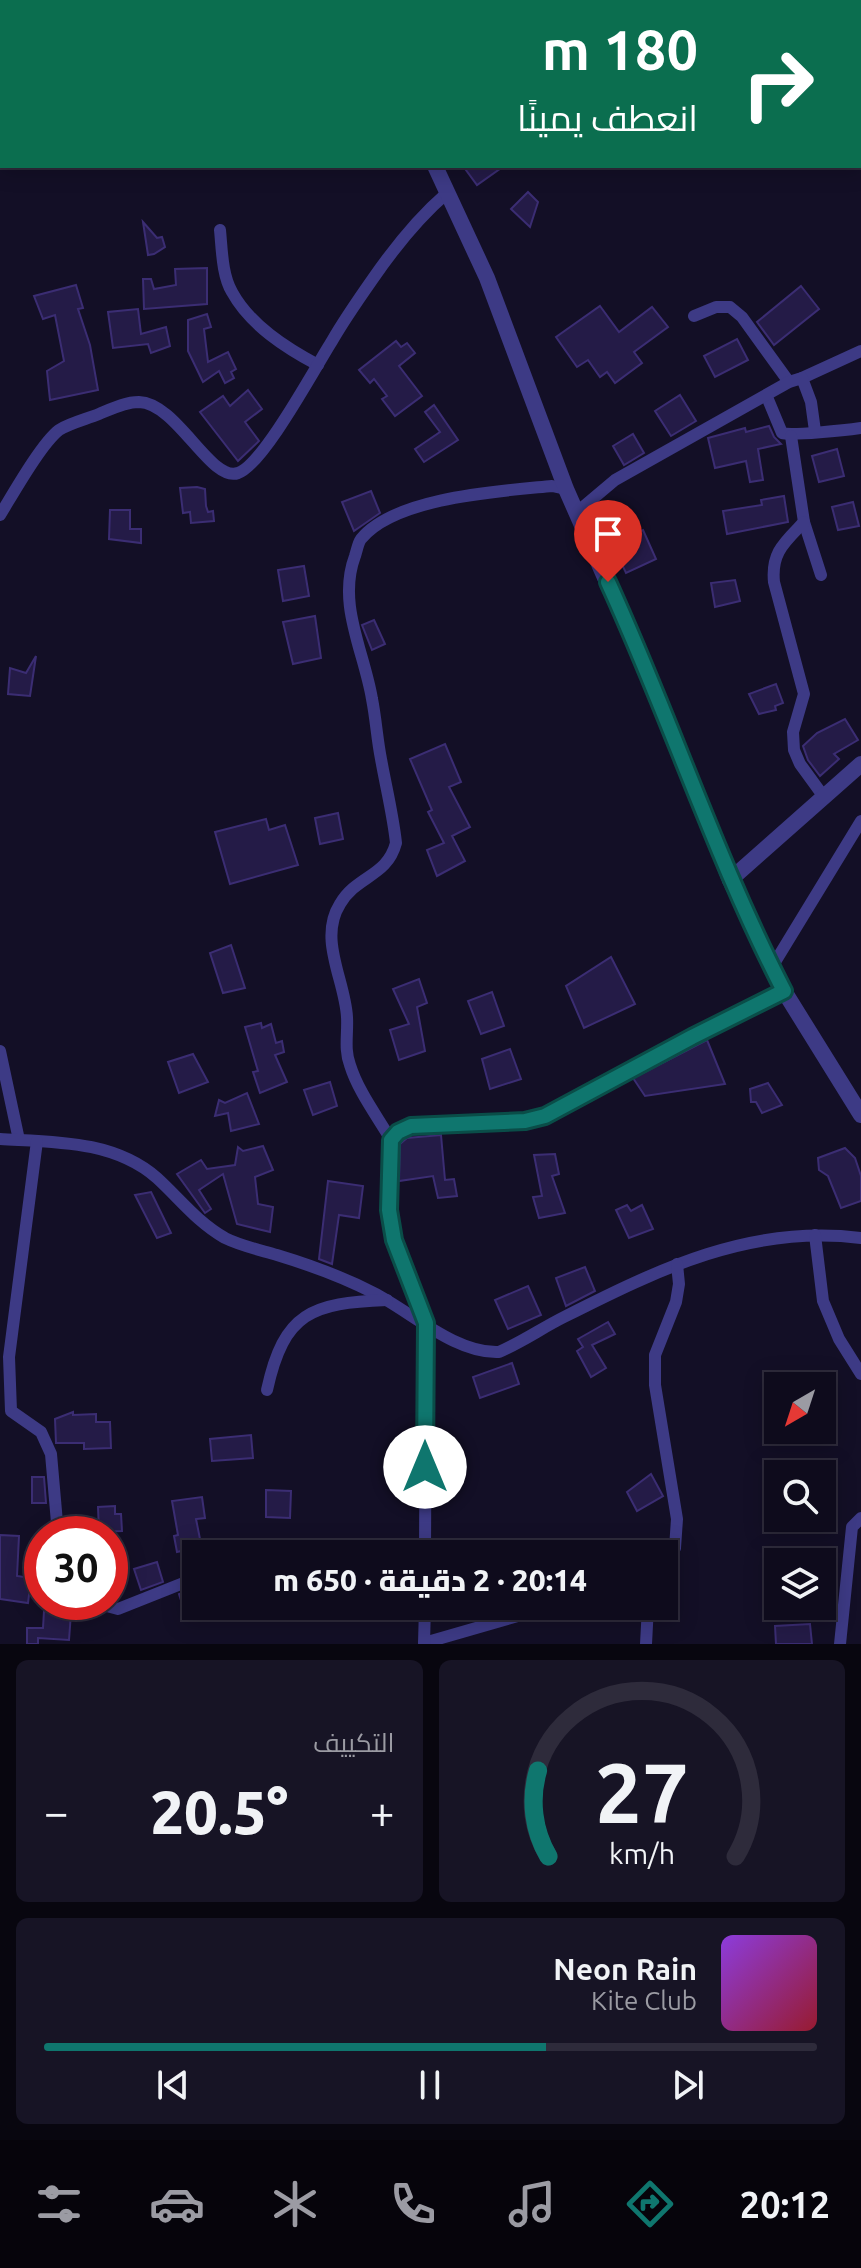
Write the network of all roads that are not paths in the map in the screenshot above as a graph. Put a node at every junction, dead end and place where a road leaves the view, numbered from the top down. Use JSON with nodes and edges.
{"nodes":[{"id":1,"x":436,"y":168,"type":"edge"},
{"id":2,"x":447,"y":193,"type":"junction"},
{"id":3,"x":220,"y":230,"type":"dead end"},
{"id":4,"x":694,"y":316,"type":"dead end"},
{"id":5,"x":861,"y":351,"type":"edge"},
{"id":6,"x":318,"y":365,"type":"junction"},
{"id":7,"x":796,"y":380,"type":"junction"},
{"id":8,"x":767,"y":397,"type":"junction"},
{"id":9,"x":861,"y":428,"type":"edge"},
{"id":10,"x":815,"y":431,"type":"junction"},
{"id":11,"x":791,"y":436,"type":"junction"},
{"id":12,"x":566,"y":489,"type":"junction"},
{"id":13,"x":577,"y":512,"type":"junction"},
{"id":14,"x":0,"y":515,"type":"edge"},
{"id":15,"x":804,"y":522,"type":"junction"},
{"id":16,"x":821,"y":575,"type":"dead end"},
{"id":17,"x":861,"y":764,"type":"edge"},
{"id":18,"x":824,"y":797,"type":"junction"},
{"id":19,"x":861,"y":821,"type":"edge"},
{"id":20,"x":730,"y":880,"type":"junction"},
{"id":21,"x":772,"y":967,"type":"junction"},
{"id":22,"x":784,"y":991,"type":"junction"},
{"id":23,"x":0,"y":1051,"type":"edge"},
{"id":24,"x":861,"y":1115,"type":"edge"},
{"id":25,"x":0,"y":1139,"type":"edge"},
{"id":26,"x":19,"y":1140,"type":"junction"},
{"id":27,"x":391,"y":1140,"type":"junction"},
{"id":28,"x":37,"y":1141,"type":"junction"},
{"id":29,"x":815,"y":1235,"type":"junction"},
{"id":30,"x":861,"y":1238,"type":"edge"},
{"id":31,"x":677,"y":1264,"type":"junction"},
{"id":32,"x":387,"y":1300,"type":"junction"},
{"id":33,"x":426,"y":1323,"type":"junction"},
{"id":34,"x":861,"y":1374,"type":"edge"},
{"id":35,"x":267,"y":1390,"type":"dead end"},
{"id":36,"x":56,"y":1516,"type":"edge"},
{"id":37,"x":861,"y":1518,"type":"edge"},
{"id":38,"x":425,"y":1540,"type":"edge"},
{"id":39,"x":676,"y":1540,"type":"edge"},
{"id":40,"x":182,"y":1584,"type":"edge"},
{"id":41,"x":128,"y":1605,"type":"edge"},
{"id":42,"x":425,"y":1620,"type":"edge"},
{"id":43,"x":505,"y":1620,"type":"edge"},
{"id":44,"x":647,"y":1620,"type":"edge"},
{"id":45,"x":424,"y":1644,"type":"edge"},
{"id":46,"x":646,"y":1644,"type":"edge"},
{"id":47,"x":840,"y":1644,"type":"edge"}],
"edges":[{"from":1,"to":2,"type":"street"},
{"from":2,"to":6,"type":"street"},
{"from":2,"to":12,"type":"street"},
{"from":3,"to":6,"type":"street"},
{"from":4,"to":7,"type":"street"},
{"from":5,"to":7,"type":"street"},
{"from":6,"to":14,"type":"street"},
{"from":7,"to":8,"type":"street"},
{"from":7,"to":10,"type":"street"},
{"from":8,"to":11,"type":"street"},
{"from":8,"to":13,"type":"street"},
{"from":9,"to":10,"type":"street"},
{"from":10,"to":11,"type":"street"},
{"from":11,"to":15,"type":"street"},
{"from":12,"to":13,"type":"street"},
{"from":12,"to":27,"type":"street"},
{"from":13,"to":20,"type":"street"},
{"from":15,"to":16,"type":"street"},
{"from":15,"to":18,"type":"street"},
{"from":17,"to":18,"type":"street"},
{"from":18,"to":20,"type":"street"},
{"from":19,"to":21,"type":"street"},
{"from":20,"to":21,"type":"street"},
{"from":21,"to":22,"type":"street"},
{"from":22,"to":24,"type":"street"},
{"from":22,"to":27,"type":"street"},
{"from":23,"to":26,"type":"street"},
{"from":25,"to":26,"type":"street"},
{"from":26,"to":28,"type":"street"},
{"from":27,"to":33,"type":"street"},
{"from":28,"to":32,"type":"street"},
{"from":28,"to":36,"type":"street"},
{"from":29,"to":30,"type":"street"},
{"from":29,"to":31,"type":"street"},
{"from":29,"to":34,"type":"street"},
{"from":31,"to":33,"type":"street"},
{"from":31,"to":39,"type":"street"},
{"from":32,"to":33,"type":"street"},
{"from":32,"to":35,"type":"street"},
{"from":33,"to":38,"type":"street"},
{"from":37,"to":47,"type":"street"},
{"from":40,"to":41,"type":"street"},
{"from":42,"to":45,"type":"street"},
{"from":43,"to":45,"type":"street"},
{"from":44,"to":46,"type":"street"}]}
